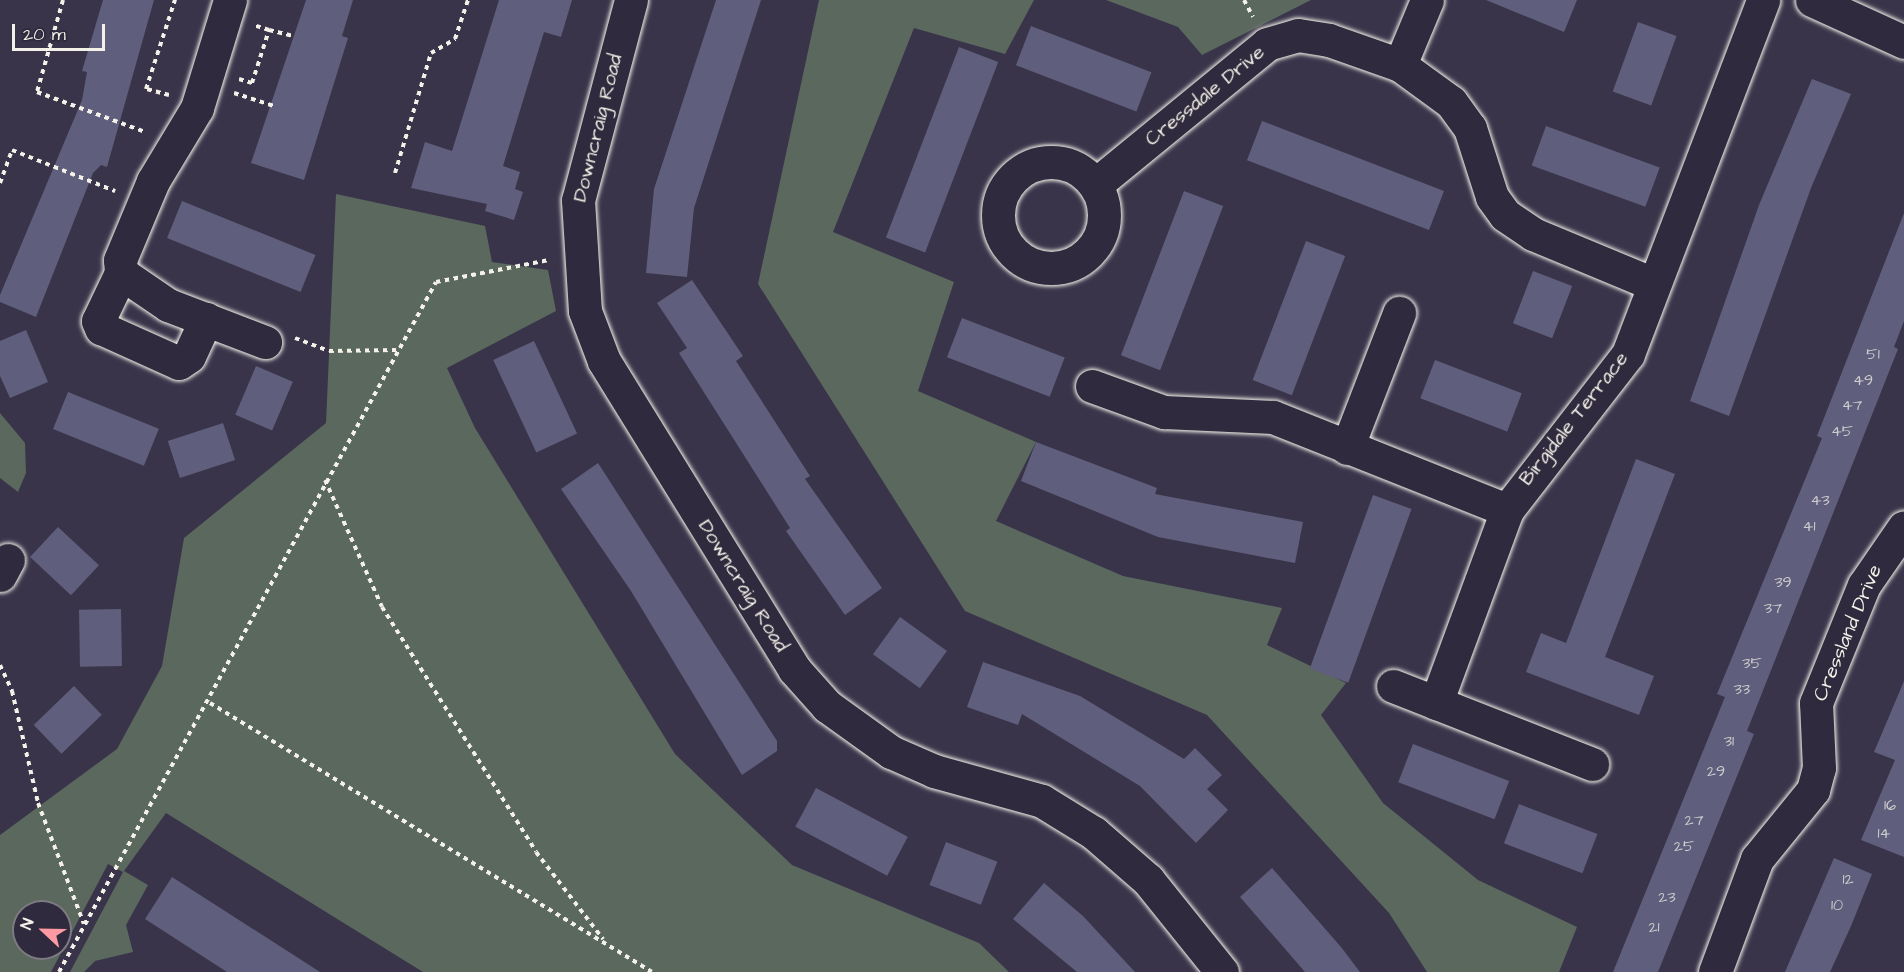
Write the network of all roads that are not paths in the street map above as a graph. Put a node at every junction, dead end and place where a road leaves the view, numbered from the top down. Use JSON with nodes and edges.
{"nodes":[{"id":1,"x":230,"y":0,"type":"edge"},
{"id":2,"x":631,"y":0,"type":"edge"},
{"id":3,"x":1427,"y":0,"type":"edge"},
{"id":4,"x":1763,"y":0,"type":"edge"},
{"id":5,"x":1812,"y":0,"type":"edge"},
{"id":6,"x":1904,"y":42,"type":"edge"},
{"id":7,"x":1400,"y":65,"type":"junction"},
{"id":8,"x":1095,"y":185,"type":"dead end"},
{"id":9,"x":122,"y":273,"type":"junction"},
{"id":10,"x":1654,"y":284,"type":"junction"},
{"id":11,"x":1399,"y":313,"type":"dead end"},
{"id":12,"x":206,"y":319,"type":"junction"},
{"id":13,"x":265,"y":342,"type":"road end"},
{"id":14,"x":1092,"y":386,"type":"dead end"},
{"id":15,"x":1347,"y":448,"type":"junction"},
{"id":16,"x":1507,"y":510,"type":"junction"},
{"id":17,"x":1904,"y":527,"type":"edge"},
{"id":18,"x":1393,"y":686,"type":"dead end"},
{"id":19,"x":1437,"y":703,"type":"junction"},
{"id":20,"x":1592,"y":764,"type":"dead end"},
{"id":21,"x":1222,"y":972,"type":"edge"},
{"id":22,"x":1714,"y":972,"type":"edge"}],
"edges":[{"from":1,"to":9,"type":"street"},
{"from":2,"to":21,"type":"street","name":"Downcraig Road"},
{"from":3,"to":7,"type":"street"},
{"from":4,"to":10,"type":"street","name":"Birgidale Terrace"},
{"from":5,"to":6,"type":"street"},
{"from":7,"to":8,"type":"street","name":"Cressdale Drive"},
{"from":7,"to":10,"type":"street","name":"Cressdale Drive"},
{"from":9,"to":12,"type":"street"},
{"from":9,"to":12,"type":"street"},
{"from":10,"to":16,"type":"street","name":"Birgidale Terrace"},
{"from":11,"to":15,"type":"street"},
{"from":12,"to":13,"type":"street"},
{"from":14,"to":15,"type":"street"},
{"from":15,"to":16,"type":"street"},
{"from":16,"to":19,"type":"street","name":"Birgidale Terrace"},
{"from":17,"to":22,"type":"street","name":"Cressland Drive"},
{"from":18,"to":19,"type":"street"},
{"from":19,"to":20,"type":"street"}]}
